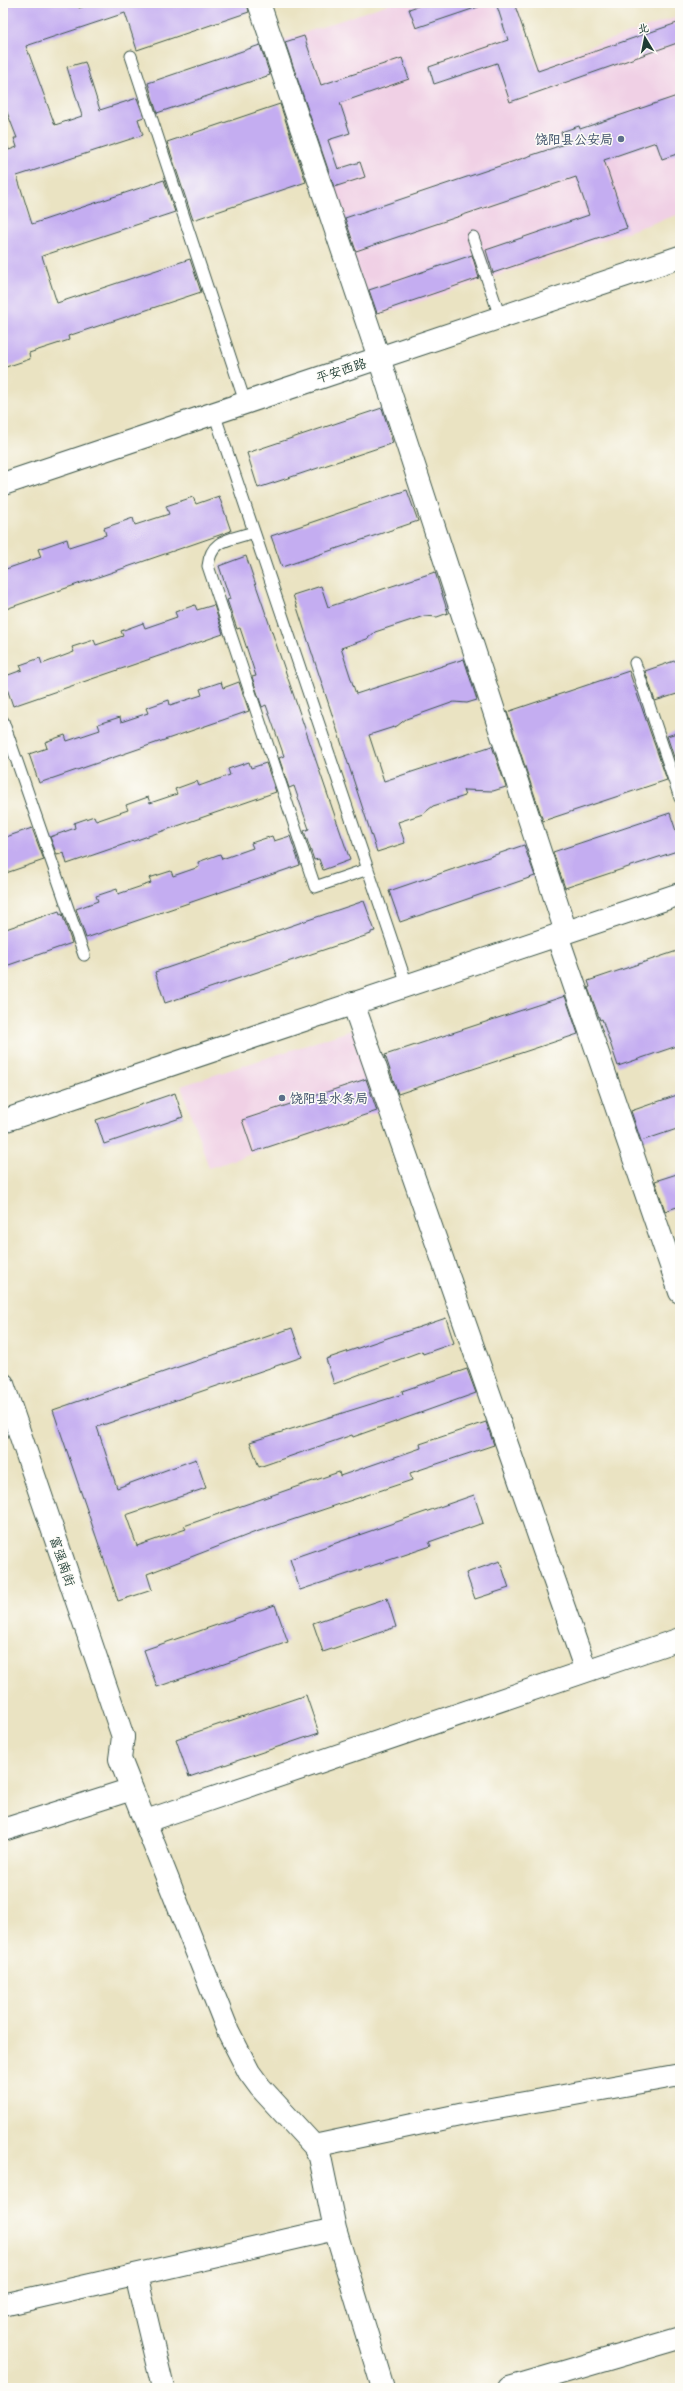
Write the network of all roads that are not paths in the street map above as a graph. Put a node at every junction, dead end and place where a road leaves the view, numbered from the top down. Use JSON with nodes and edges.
{"nodes":[{"id":1,"x":259,"y":3,"type":"edge"},
{"id":2,"x":131,"y":56,"type":"dead end"},
{"id":3,"x":473,"y":237,"type":"dead end"},
{"id":4,"x":680,"y":257,"type":"edge"},
{"id":5,"x":500,"y":317,"type":"junction"},
{"id":6,"x":379,"y":358,"type":"junction"},
{"id":7,"x":245,"y":402,"type":"junction"},
{"id":8,"x":214,"y":413,"type":"junction"},
{"id":9,"x":3,"y":484,"type":"edge"},
{"id":10,"x":254,"y":532,"type":"junction"},
{"id":11,"x":635,"y":663,"type":"dead end"},
{"id":12,"x":3,"y":721,"type":"edge"},
{"id":13,"x":680,"y":798,"type":"edge"},
{"id":14,"x":368,"y":869,"type":"junction"},
{"id":15,"x":680,"y":894,"type":"edge"},
{"id":16,"x":562,"y":933,"type":"junction"},
{"id":17,"x":84,"y":955,"type":"dead end"},
{"id":18,"x":407,"y":985,"type":"junction"},
{"id":19,"x":353,"y":1003,"type":"junction"},
{"id":20,"x":3,"y":1121,"type":"edge"},
{"id":21,"x":680,"y":1292,"type":"edge"},
{"id":22,"x":3,"y":1384,"type":"edge"},
{"id":23,"x":680,"y":1639,"type":"edge"},
{"id":24,"x":586,"y":1671,"type":"junction"},
{"id":25,"x":132,"y":1789,"type":"junction"},
{"id":26,"x":146,"y":1821,"type":"junction"},
{"id":27,"x":3,"y":1830,"type":"edge"},
{"id":28,"x":680,"y":2075,"type":"edge"},
{"id":29,"x":314,"y":2146,"type":"junction"},
{"id":30,"x":335,"y":2229,"type":"junction"},
{"id":31,"x":136,"y":2275,"type":"junction"},
{"id":32,"x":3,"y":2305,"type":"edge"},
{"id":33,"x":680,"y":2338,"type":"edge"},
{"id":34,"x":532,"y":2385,"type":"edge"},
{"id":35,"x":163,"y":2388,"type":"edge"},
{"id":36,"x":382,"y":2388,"type":"edge"},
{"id":37,"x":509,"y":2388,"type":"edge"}],
"edges":[{"from":1,"to":6,"type":"street"},
{"from":2,"to":7,"type":"lane"},
{"from":3,"to":5,"type":"lane"},
{"from":4,"to":5,"type":"street","name":"平安西路"},
{"from":5,"to":6,"type":"street","name":"平安西路"},
{"from":6,"to":7,"type":"street","name":"平安西路"},
{"from":6,"to":16,"type":"street"},
{"from":7,"to":8,"type":"street","name":"平安西路"},
{"from":8,"to":9,"type":"street","name":"平安西路"},
{"from":8,"to":10,"type":"lane"},
{"from":10,"to":14,"type":"lane"},
{"from":10,"to":14,"type":"lane"},
{"from":11,"to":13,"type":"lane"},
{"from":12,"to":17,"type":"lane"},
{"from":14,"to":18,"type":"lane"},
{"from":15,"to":16,"type":"street"},
{"from":16,"to":18,"type":"street"},
{"from":16,"to":21,"type":"street"},
{"from":18,"to":19,"type":"street"},
{"from":19,"to":20,"type":"street"},
{"from":19,"to":24,"type":"street"},
{"from":22,"to":25,"type":"street","name":"富强南街"},
{"from":23,"to":24,"type":"street"},
{"from":24,"to":26,"type":"street"},
{"from":25,"to":26,"type":"street"},
{"from":25,"to":27,"type":"street"},
{"from":26,"to":29,"type":"street"},
{"from":28,"to":29,"type":"street"},
{"from":29,"to":30,"type":"street"},
{"from":30,"to":31,"type":"street"},
{"from":30,"to":36,"type":"street"},
{"from":31,"to":32,"type":"street"},
{"from":31,"to":35,"type":"street"},
{"from":33,"to":34,"type":"street"},
{"from":34,"to":37,"type":"street"}]}
